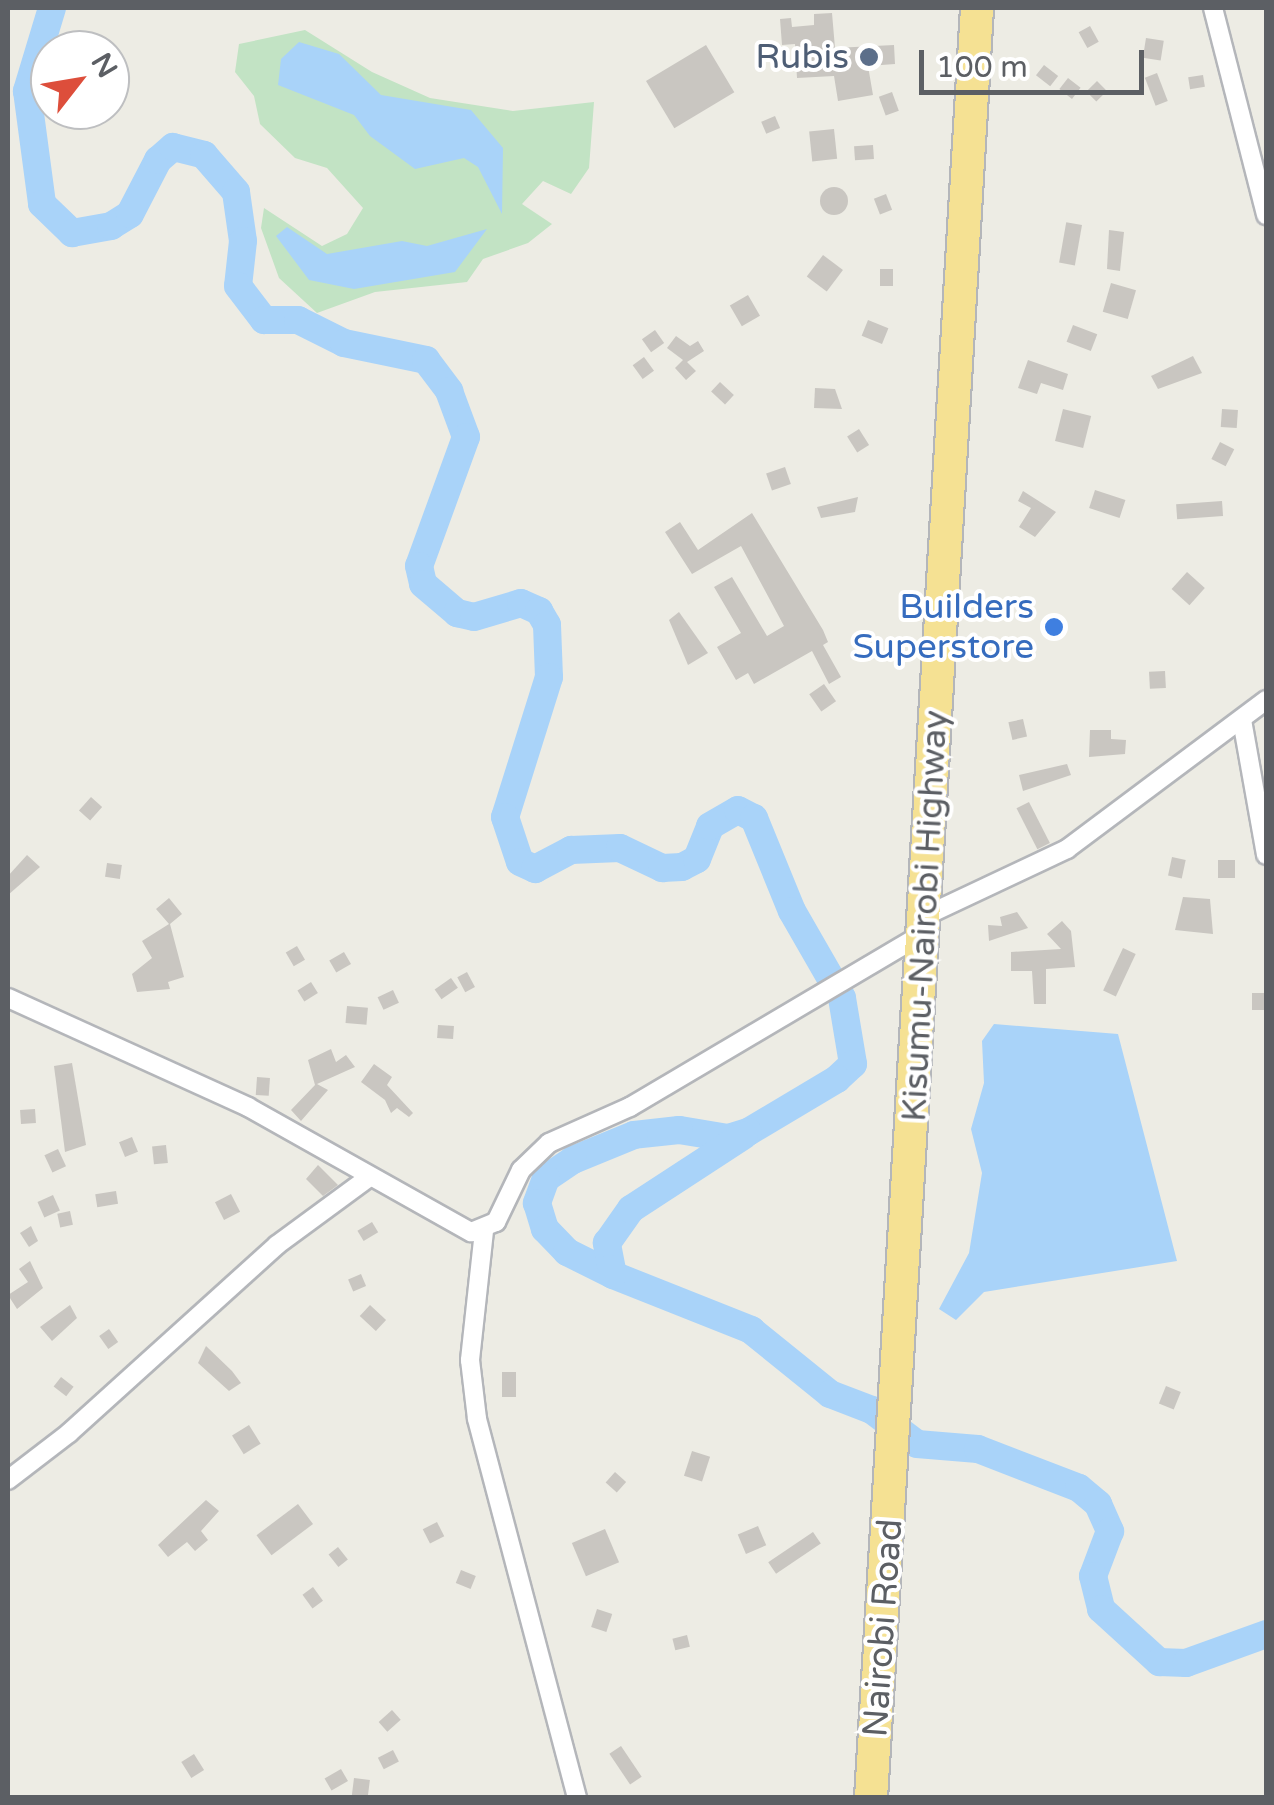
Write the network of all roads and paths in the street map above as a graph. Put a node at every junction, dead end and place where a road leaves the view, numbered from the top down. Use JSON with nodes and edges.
{"nodes":[{"id":1,"x":977,"y":8,"type":"edge"},
{"id":2,"x":1213,"y":8,"type":"edge"},
{"id":3,"x":1266,"y":215,"type":"edge"},
{"id":4,"x":1266,"y":700,"type":"edge"},
{"id":5,"x":1242,"y":720,"type":"junction"},
{"id":6,"x":1266,"y":855,"type":"edge"},
{"id":7,"x":926,"y":924,"type":"junction"},
{"id":8,"x":8,"y":998,"type":"edge"},
{"id":9,"x":367,"y":1178,"type":"dead end"},
{"id":10,"x":484,"y":1231,"type":"junction"},
{"id":11,"x":894,"y":1459,"type":"joint"},
{"id":12,"x":8,"y":1480,"type":"edge"},
{"id":13,"x":573,"y":1794,"type":"edge"},
{"id":14,"x":871,"y":1798,"type":"edge"}],
"edges":[{"from":1,"to":7,"type":"highway","name":"Kisumu-Nairobi Highway"},
{"from":2,"to":3,"type":"street"},
{"from":4,"to":5,"type":"street"},
{"from":5,"to":6,"type":"street"},
{"from":5,"to":7,"type":"street"},
{"from":7,"to":10,"type":"street"},
{"from":7,"to":11,"type":"highway","name":"Kisumu-Nairobi Highway"},
{"from":8,"to":10,"type":"street"},
{"from":9,"to":12,"type":"street"},
{"from":10,"to":13,"type":"street"},
{"from":11,"to":14,"type":"highway","name":"Nairobi Road"}]}
